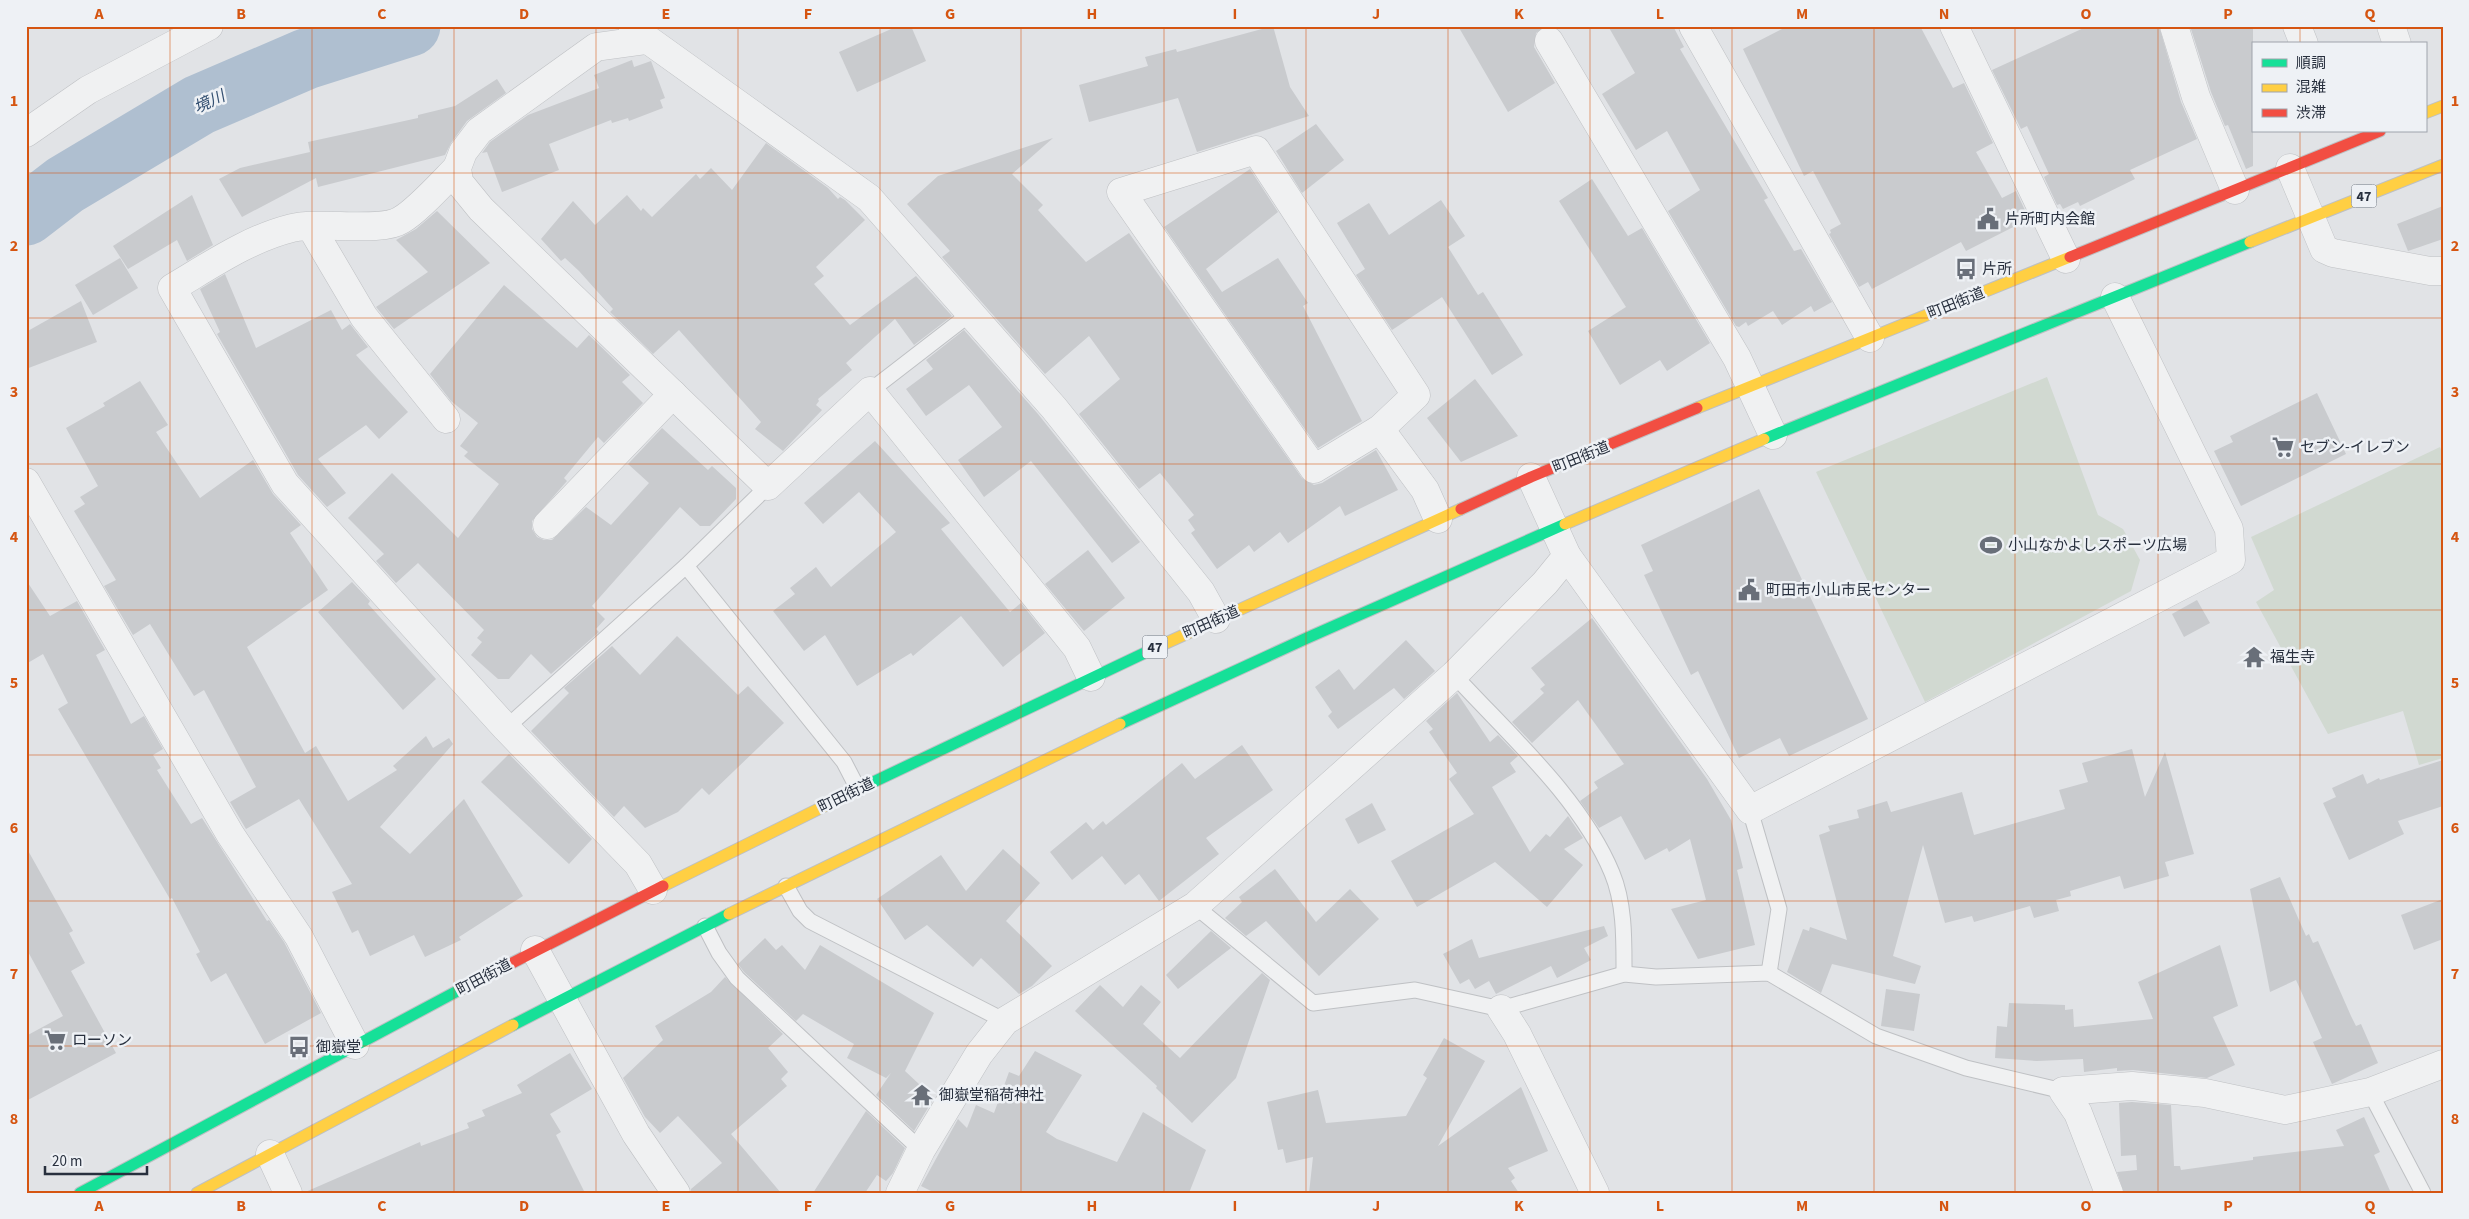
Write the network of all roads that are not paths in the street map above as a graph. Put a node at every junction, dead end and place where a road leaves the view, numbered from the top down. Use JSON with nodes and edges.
{"nodes":[{"id":1,"x":209,"y":26,"type":"edge"},
{"id":2,"x":1693,"y":26,"type":"edge"},
{"id":3,"x":1954,"y":26,"type":"edge"},
{"id":4,"x":2174,"y":26,"type":"edge"},
{"id":5,"x":2297,"y":26,"type":"edge"},
{"id":6,"x":2391,"y":26,"type":"edge"},
{"id":7,"x":636,"y":32,"type":"edge"},
{"id":8,"x":1549,"y":41,"type":"dead end"},
{"id":9,"x":2303,"y":42,"type":"edge"},
{"id":10,"x":2396,"y":42,"type":"edge"},
{"id":11,"x":2443,"y":106,"type":"edge"},
{"id":12,"x":2426,"y":113,"type":"edge"},
{"id":13,"x":2375,"y":132,"type":"edge"},
{"id":14,"x":26,"y":133,"type":"edge"},
{"id":15,"x":2343,"y":138,"type":"edge"},
{"id":16,"x":2443,"y":165,"type":"edge"},
{"id":17,"x":457,"y":168,"type":"junction"},
{"id":18,"x":2290,"y":168,"type":"junction"},
{"id":19,"x":2235,"y":190,"type":"junction"},
{"id":20,"x":2310,"y":218,"type":"junction"},
{"id":21,"x":311,"y":227,"type":"junction"},
{"id":22,"x":2066,"y":259,"type":"junction"},
{"id":23,"x":2443,"y":271,"type":"edge"},
{"id":24,"x":2116,"y":296,"type":"junction"},
{"id":25,"x":971,"y":313,"type":"junction"},
{"id":26,"x":1870,"y":338,"type":"junction"},
{"id":27,"x":1751,"y":386,"type":"junction"},
{"id":28,"x":870,"y":391,"type":"junction"},
{"id":29,"x":673,"y":394,"type":"junction"},
{"id":30,"x":446,"y":419,"type":"dead end"},
{"id":31,"x":1380,"y":429,"type":"junction"},
{"id":32,"x":1773,"y":435,"type":"junction"},
{"id":33,"x":1531,"y":477,"type":"junction"},
{"id":34,"x":26,"y":482,"type":"edge"},
{"id":35,"x":768,"y":486,"type":"junction"},
{"id":36,"x":1438,"y":519,"type":"junction"},
{"id":37,"x":546,"y":525,"type":"dead end"},
{"id":38,"x":1554,"y":528,"type":"junction"},
{"id":39,"x":1566,"y":556,"type":"junction"},
{"id":40,"x":686,"y":566,"type":"junction"},
{"id":41,"x":1216,"y":620,"type":"junction"},
{"id":42,"x":1454,"y":675,"type":"junction"},
{"id":43,"x":1091,"y":677,"type":"junction"},
{"id":44,"x":506,"y":728,"type":"junction"},
{"id":45,"x":858,"y":789,"type":"junction"},
{"id":46,"x":1750,"y":810,"type":"junction"},
{"id":47,"x":786,"y":886,"type":"junction"},
{"id":48,"x":653,"y":890,"type":"junction"},
{"id":49,"x":1195,"y":906,"type":"junction"},
{"id":50,"x":705,"y":926,"type":"junction"},
{"id":51,"x":535,"y":950,"type":"junction"},
{"id":52,"x":1769,"y":973,"type":"junction"},
{"id":53,"x":1624,"y":974,"type":"junction"},
{"id":54,"x":561,"y":999,"type":"junction"},
{"id":55,"x":1501,"y":1009,"type":"junction"},
{"id":56,"x":1005,"y":1021,"type":"junction"},
{"id":57,"x":355,"y":1045,"type":"junction"},
{"id":58,"x":2443,"y":1064,"type":"edge"},
{"id":59,"x":2063,"y":1091,"type":"junction"},
{"id":60,"x":2370,"y":1092,"type":"junction"},
{"id":61,"x":922,"y":1150,"type":"junction"},
{"id":62,"x":270,"y":1154,"type":"junction"},
{"id":63,"x":902,"y":1192,"type":"edge"},
{"id":64,"x":80,"y":1193,"type":"edge"},
{"id":65,"x":197,"y":1193,"type":"edge"},
{"id":66,"x":288,"y":1193,"type":"edge"},
{"id":67,"x":676,"y":1193,"type":"edge"},
{"id":68,"x":1595,"y":1193,"type":"edge"},
{"id":69,"x":2109,"y":1193,"type":"edge"},
{"id":70,"x":2422,"y":1193,"type":"edge"}],
"edges":[{"from":1,"to":14,"type":"street"},
{"from":2,"to":26,"type":"street"},
{"from":3,"to":22,"type":"street"},
{"from":4,"to":19,"type":"street"},
{"from":5,"to":9,"type":"street"},
{"from":6,"to":10,"type":"street"},
{"from":7,"to":17,"type":"street"},
{"from":7,"to":25,"type":"street"},
{"from":8,"to":27,"type":"street"},
{"from":11,"to":12,"type":"main road"},
{"from":13,"to":15,"type":"main road","name":"町田街道","number":"47"},
{"from":15,"to":18,"type":"main road","name":"町田街道","number":"47"},
{"from":16,"to":20,"type":"main road","number":"47"},
{"from":17,"to":21,"type":"street"},
{"from":17,"to":29,"type":"street"},
{"from":18,"to":19,"type":"main road","name":"町田街道","number":"47"},
{"from":18,"to":20,"type":"street"},
{"from":19,"to":22,"type":"main road","name":"町田街道","number":"47"},
{"from":20,"to":23,"type":"street"},
{"from":20,"to":24,"type":"main road","number":"47"},
{"from":21,"to":30,"type":"street"},
{"from":21,"to":44,"type":"street"},
{"from":22,"to":26,"type":"main road","name":"町田街道","number":"47"},
{"from":24,"to":32,"type":"main road","number":"47"},
{"from":24,"to":46,"type":"street"},
{"from":25,"to":28,"type":"lane"},
{"from":25,"to":41,"type":"street"},
{"from":26,"to":27,"type":"main road","name":"町田街道","number":"47"},
{"from":27,"to":32,"type":"street"},
{"from":27,"to":33,"type":"main road","name":"町田街道","number":"47"},
{"from":28,"to":35,"type":"street"},
{"from":28,"to":43,"type":"street"},
{"from":29,"to":35,"type":"street"},
{"from":29,"to":37,"type":"street"},
{"from":31,"to":31,"type":"street"},
{"from":31,"to":36,"type":"street"},
{"from":32,"to":38,"type":"main road","number":"47"},
{"from":33,"to":36,"type":"main road","name":"町田街道","number":"47"},
{"from":33,"to":38,"type":"street"},
{"from":34,"to":57,"type":"street"},
{"from":35,"to":40,"type":"lane"},
{"from":36,"to":41,"type":"main road","name":"町田街道","number":"47"},
{"from":38,"to":39,"type":"street"},
{"from":38,"to":47,"type":"main road","number":"47"},
{"from":39,"to":42,"type":"street"},
{"from":39,"to":46,"type":"street"},
{"from":40,"to":44,"type":"lane"},
{"from":40,"to":45,"type":"lane"},
{"from":41,"to":43,"type":"main road","name":"町田街道","number":"47"},
{"from":42,"to":49,"type":"street"},
{"from":42,"to":53,"type":"lane"},
{"from":43,"to":45,"type":"main road","name":"町田街道","number":"47"},
{"from":44,"to":48,"type":"street"},
{"from":45,"to":48,"type":"main road","name":"町田街道","number":"47"},
{"from":46,"to":52,"type":"lane"},
{"from":47,"to":50,"type":"main road","number":"47"},
{"from":47,"to":56,"type":"lane"},
{"from":48,"to":51,"type":"main road","name":"町田街道","number":"47"},
{"from":49,"to":55,"type":"lane"},
{"from":49,"to":56,"type":"street"},
{"from":50,"to":54,"type":"main road","number":"47"},
{"from":50,"to":61,"type":"lane"},
{"from":51,"to":54,"type":"street"},
{"from":51,"to":57,"type":"main road","name":"町田街道","number":"47"},
{"from":52,"to":53,"type":"lane"},
{"from":52,"to":59,"type":"lane"},
{"from":53,"to":55,"type":"lane"},
{"from":54,"to":62,"type":"main road","number":"47"},
{"from":54,"to":67,"type":"street"},
{"from":55,"to":68,"type":"street"},
{"from":56,"to":61,"type":"street"},
{"from":57,"to":64,"type":"main road","name":"町田街道","number":"47"},
{"from":58,"to":60,"type":"street"},
{"from":59,"to":60,"type":"street"},
{"from":59,"to":69,"type":"street"},
{"from":60,"to":70,"type":"lane"},
{"from":61,"to":63,"type":"street"},
{"from":62,"to":65,"type":"main road","number":"47"},
{"from":62,"to":66,"type":"street"}]}
